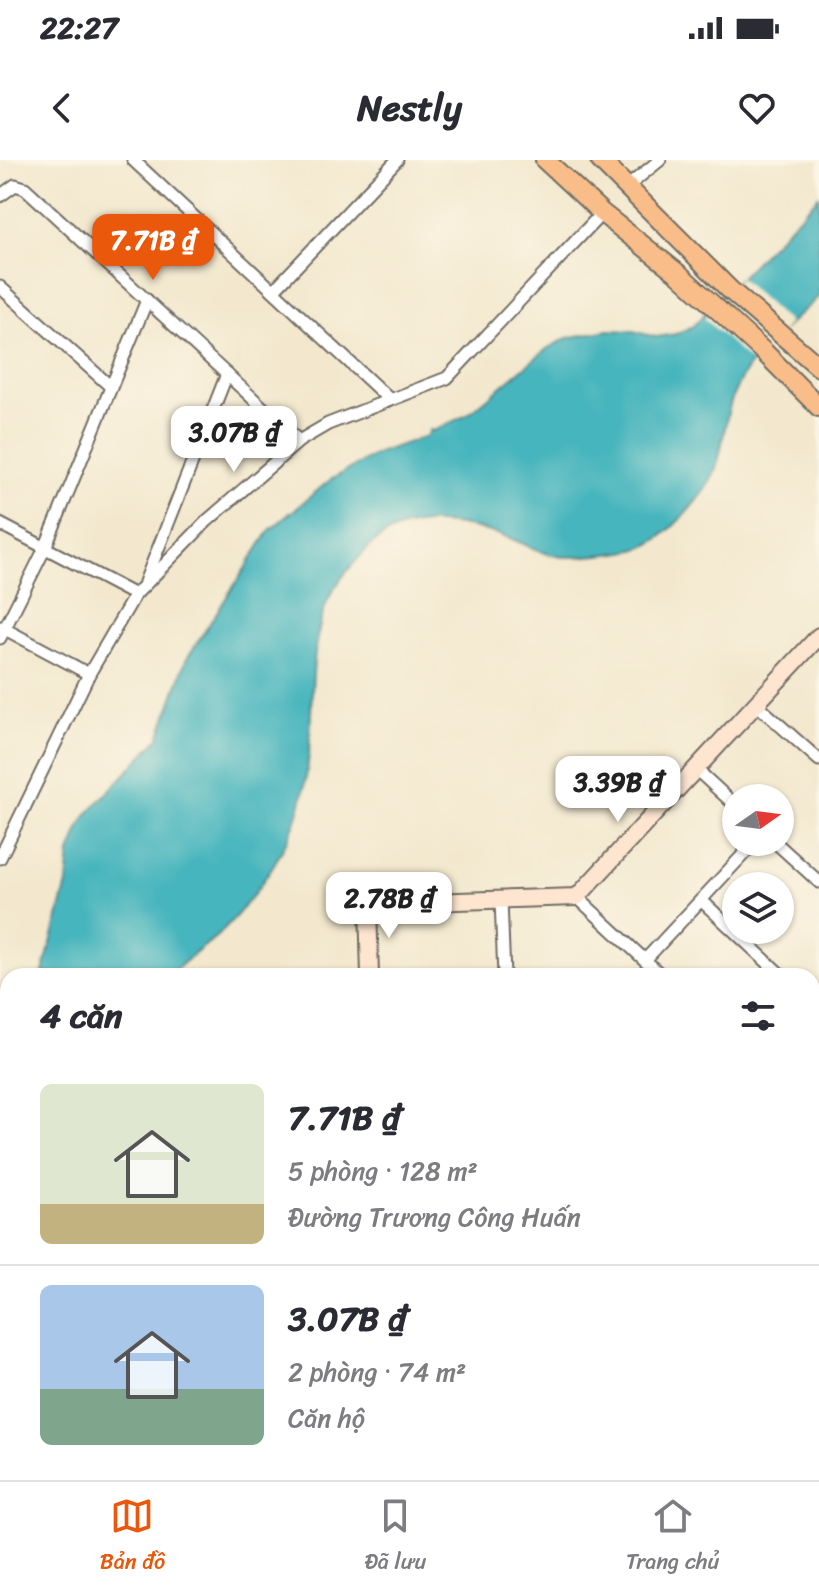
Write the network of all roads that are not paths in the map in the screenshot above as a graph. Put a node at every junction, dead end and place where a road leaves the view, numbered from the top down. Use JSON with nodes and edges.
{"nodes":[{"id":1,"x":133,"y":160,"type":"edge"},
{"id":2,"x":397,"y":160,"type":"edge"},
{"id":3,"x":545,"y":160,"type":"edge"},
{"id":4,"x":600,"y":160,"type":"edge"},
{"id":5,"x":660,"y":160,"type":"edge"},
{"id":6,"x":628,"y":186,"type":"junction"},
{"id":7,"x":0,"y":196,"type":"edge"},
{"id":8,"x":602,"y":213,"type":"junction"},
{"id":9,"x":0,"y":287,"type":"edge"},
{"id":10,"x":274,"y":290,"type":"junction"},
{"id":11,"x":147,"y":300,"type":"junction"},
{"id":12,"x":819,"y":367,"type":"edge"},
{"id":13,"x":227,"y":374,"type":"junction"},
{"id":14,"x":111,"y":387,"type":"junction"},
{"id":15,"x":389,"y":399,"type":"junction"},
{"id":16,"x":819,"y":407,"type":"edge"},
{"id":17,"x":299,"y":441,"type":"junction"},
{"id":18,"x":0,"y":524,"type":"edge"},
{"id":19,"x":45,"y":548,"type":"junction"},
{"id":20,"x":139,"y":590,"type":"junction"},
{"id":21,"x":2,"y":631,"type":"edge"},
{"id":22,"x":818,"y":639,"type":"edge"},
{"id":23,"x":89,"y":674,"type":"junction"},
{"id":24,"x":756,"y":704,"type":"junction"},
{"id":25,"x":819,"y":760,"type":"edge"},
{"id":26,"x":696,"y":769,"type":"junction"},
{"id":27,"x":722,"y":793,"type":"edge"},
{"id":28,"x":742,"y":856,"type":"edge"},
{"id":29,"x":790,"y":856,"type":"edge"},
{"id":30,"x":0,"y":858,"type":"edge"},
{"id":31,"x":819,"y":882,"type":"edge"},
{"id":32,"x":577,"y":897,"type":"junction"},
{"id":33,"x":501,"y":900,"type":"junction"},
{"id":34,"x":701,"y":900,"type":"junction"},
{"id":35,"x":645,"y":960,"type":"junction"},
{"id":36,"x":370,"y":968,"type":"edge"},
{"id":37,"x":504,"y":968,"type":"edge"},
{"id":38,"x":654,"y":968,"type":"edge"},
{"id":39,"x":773,"y":968,"type":"edge"}],
"edges":[{"from":1,"to":10,"type":"street"},
{"from":2,"to":10,"type":"street"},
{"from":3,"to":8,"type":"main road"},
{"from":4,"to":6,"type":"main road"},
{"from":5,"to":6,"type":"street"},
{"from":6,"to":12,"type":"main road"},
{"from":7,"to":11,"type":"street"},
{"from":8,"to":15,"type":"street"},
{"from":8,"to":16,"type":"main road"},
{"from":9,"to":14,"type":"street"},
{"from":10,"to":15,"type":"street"},
{"from":11,"to":13,"type":"street"},
{"from":11,"to":14,"type":"street"},
{"from":13,"to":17,"type":"street"},
{"from":13,"to":20,"type":"street"},
{"from":14,"to":19,"type":"street"},
{"from":15,"to":17,"type":"street"},
{"from":17,"to":20,"type":"street"},
{"from":18,"to":19,"type":"street"},
{"from":19,"to":20,"type":"street"},
{"from":19,"to":21,"type":"street"},
{"from":20,"to":23,"type":"street"},
{"from":21,"to":23,"type":"street"},
{"from":22,"to":24,"type":"street"},
{"from":23,"to":30,"type":"street"},
{"from":24,"to":25,"type":"street"},
{"from":24,"to":26,"type":"street"},
{"from":26,"to":27,"type":"street"},
{"from":26,"to":32,"type":"street"},
{"from":28,"to":34,"type":"street"},
{"from":29,"to":31,"type":"street"},
{"from":32,"to":33,"type":"street"},
{"from":32,"to":35,"type":"street"},
{"from":33,"to":36,"type":"street"},
{"from":33,"to":37,"type":"street"},
{"from":34,"to":35,"type":"street"},
{"from":34,"to":39,"type":"street"},
{"from":35,"to":38,"type":"street"}]}
